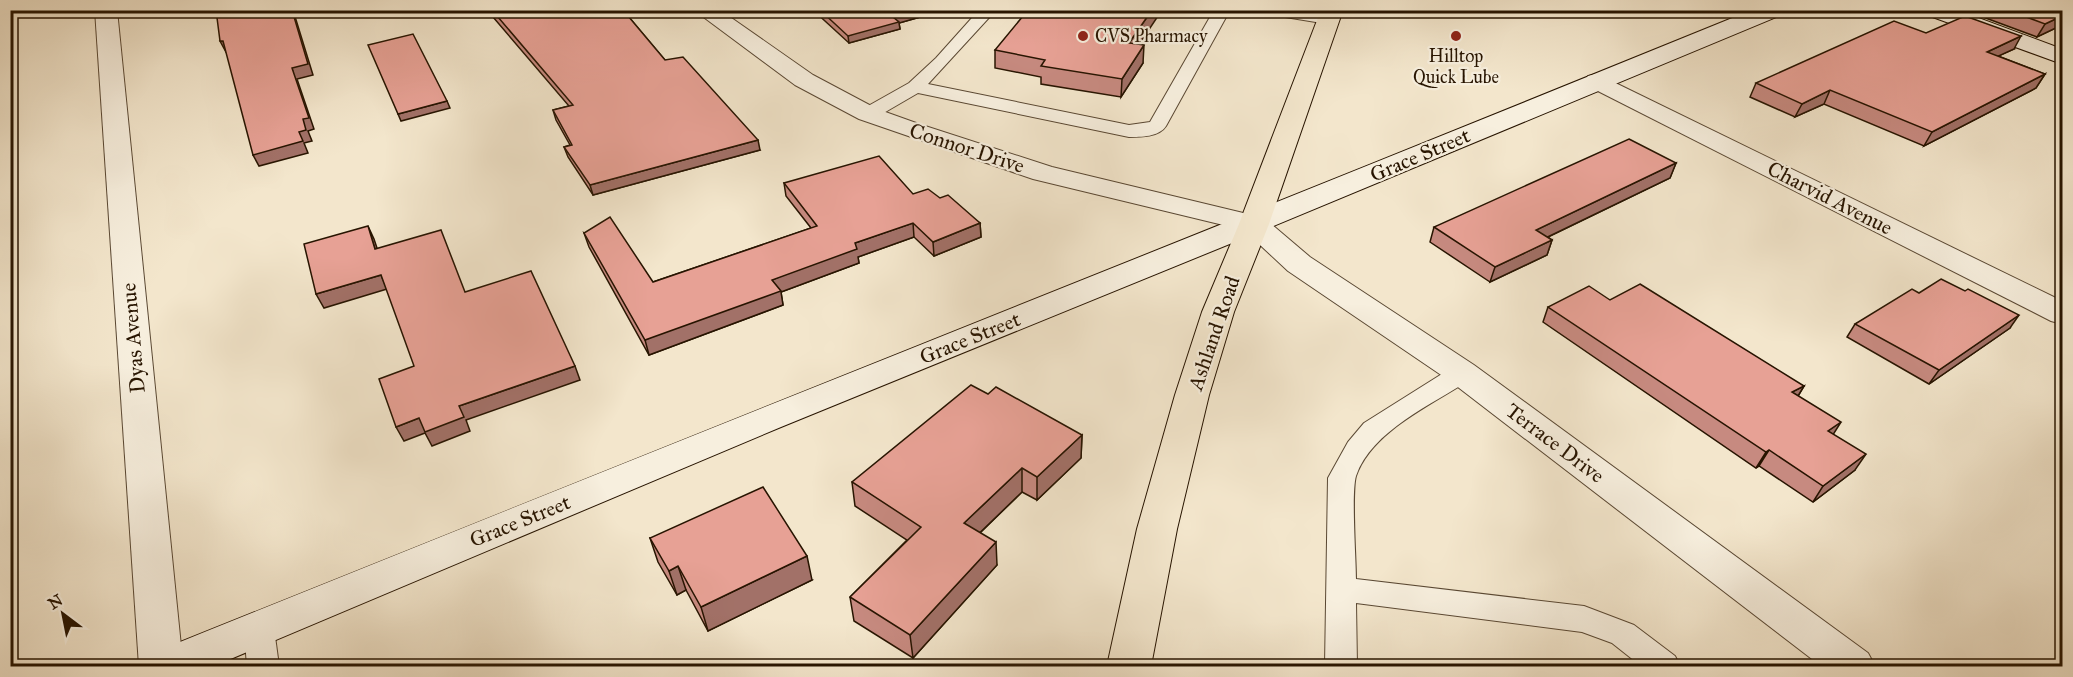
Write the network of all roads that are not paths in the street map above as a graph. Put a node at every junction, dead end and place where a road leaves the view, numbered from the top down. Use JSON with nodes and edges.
{"nodes":[{"id":1,"x":106,"y":10,"type":"edge"},
{"id":2,"x":705,"y":10,"type":"edge"},
{"id":3,"x":988,"y":10,"type":"edge"},
{"id":4,"x":1222,"y":10,"type":"edge"},
{"id":5,"x":1273,"y":10,"type":"edge"},
{"id":6,"x":1773,"y":10,"type":"edge"},
{"id":7,"x":1935,"y":10,"type":"edge"},
{"id":8,"x":1330,"y":15,"type":"edge"},
{"id":9,"x":2062,"y":57,"type":"edge"},
{"id":10,"x":1597,"y":81,"type":"junction"},
{"id":11,"x":915,"y":87,"type":"junction"},
{"id":12,"x":868,"y":114,"type":"junction"},
{"id":13,"x":1254,"y":224,"type":"junction"},
{"id":14,"x":2062,"y":314,"type":"edge"},
{"id":15,"x":1462,"y":373,"type":"junction"},
{"id":16,"x":1341,"y":589,"type":"junction"},
{"id":17,"x":261,"y":648,"type":"edge"},
{"id":18,"x":161,"y":666,"type":"edge"},
{"id":19,"x":168,"y":666,"type":"edge"},
{"id":20,"x":1129,"y":666,"type":"edge"},
{"id":21,"x":1341,"y":666,"type":"edge"},
{"id":22,"x":1664,"y":666,"type":"edge"},
{"id":23,"x":1853,"y":666,"type":"edge"}],
"edges":[{"from":1,"to":18,"type":"street","name":"Dyas Avenue"},
{"from":2,"to":12,"type":"street","name":"Connor Drive"},
{"from":3,"to":11,"type":"lane"},
{"from":4,"to":11,"type":"lane"},
{"from":5,"to":8,"type":"lane"},
{"from":6,"to":10,"type":"street","name":"Grace Street"},
{"from":7,"to":9,"type":"street"},
{"from":8,"to":13,"type":"main road","name":"Ashland Road"},
{"from":10,"to":13,"type":"street","name":"Grace Street"},
{"from":10,"to":14,"type":"street","name":"Charvid Avenue"},
{"from":11,"to":12,"type":"lane"},
{"from":12,"to":13,"type":"street","name":"Connor Drive"},
{"from":13,"to":15,"type":"street","name":"Terrace Drive"},
{"from":13,"to":17,"type":"street","name":"Grace Street"},
{"from":13,"to":20,"type":"main road","name":"Ashland Road"},
{"from":15,"to":16,"type":"lane"},
{"from":15,"to":23,"type":"street","name":"Terrace Drive"},
{"from":16,"to":21,"type":"lane"},
{"from":16,"to":22,"type":"lane"},
{"from":17,"to":19,"type":"street","name":"Grace Street"}]}
